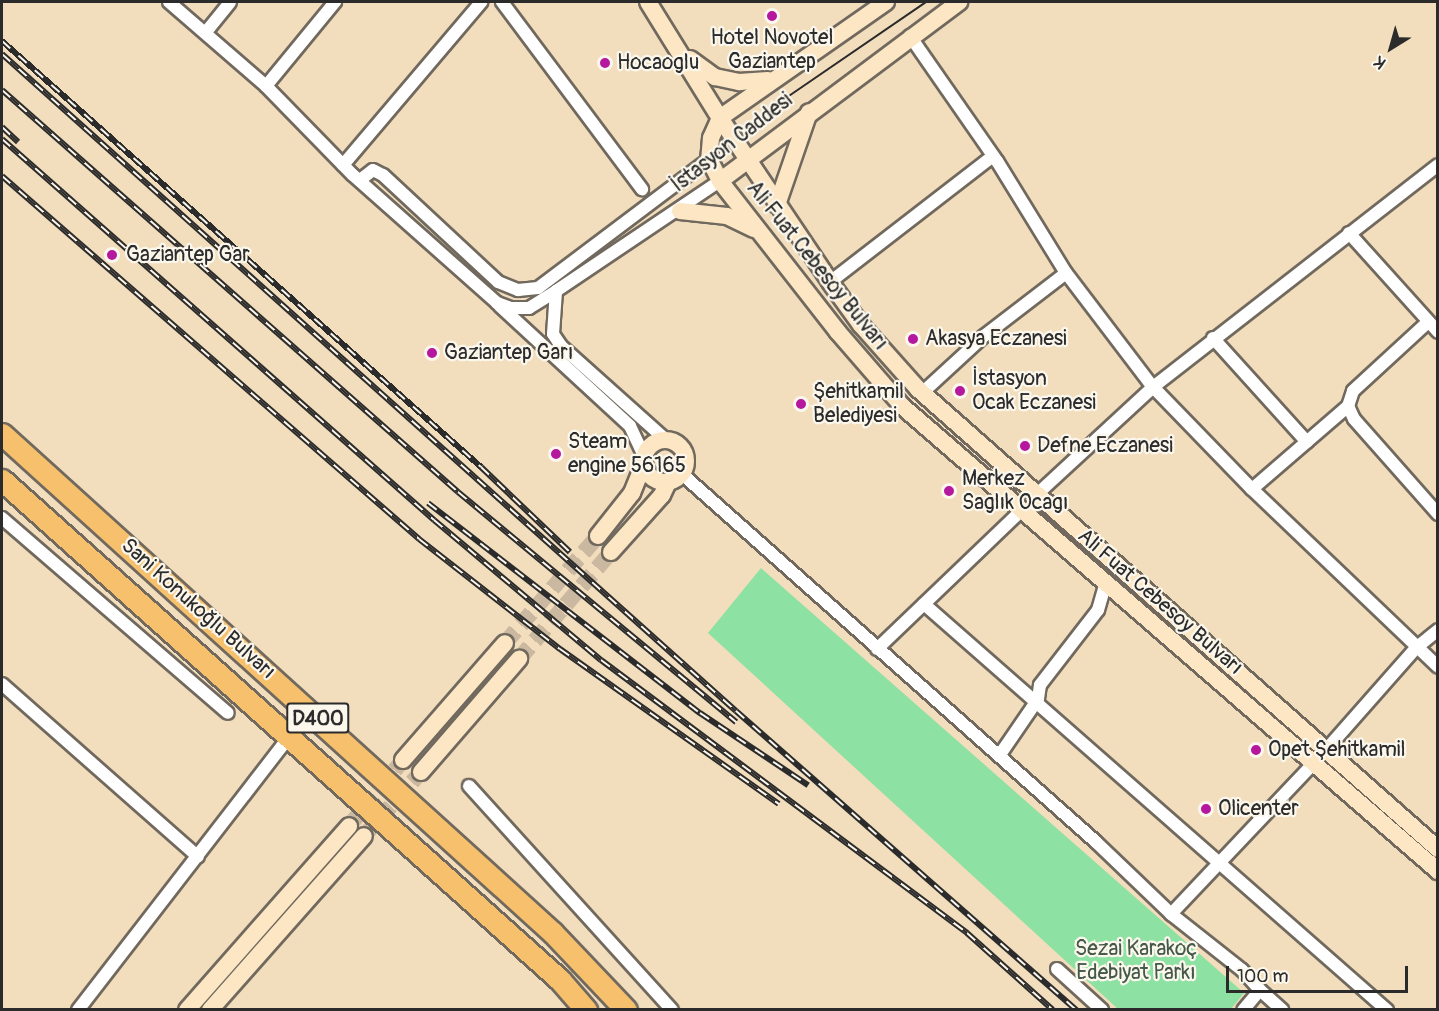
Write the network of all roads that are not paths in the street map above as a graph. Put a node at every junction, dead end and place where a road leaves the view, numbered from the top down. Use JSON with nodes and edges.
{"nodes":[{"id":1,"x":169,"y":2,"type":"edge"},
{"id":2,"x":230,"y":2,"type":"edge"},
{"id":3,"x":335,"y":2,"type":"edge"},
{"id":4,"x":481,"y":2,"type":"edge"},
{"id":5,"x":502,"y":2,"type":"edge"},
{"id":6,"x":648,"y":2,"type":"edge"},
{"id":7,"x":886,"y":2,"type":"edge"},
{"id":8,"x":959,"y":2,"type":"edge"},
{"id":9,"x":206,"y":32,"type":"junction"},
{"id":10,"x":910,"y":36,"type":"junction"},
{"id":11,"x":678,"y":47,"type":"junction"},
{"id":12,"x":775,"y":79,"type":"junction"},
{"id":13,"x":266,"y":86,"type":"junction"},
{"id":14,"x":809,"y":111,"type":"junction"},
{"id":15,"x":720,"y":118,"type":"junction"},
{"id":16,"x":993,"y":156,"type":"junction"},
{"id":17,"x":709,"y":159,"type":"junction"},
{"id":18,"x":747,"y":160,"type":"junction"},
{"id":19,"x":343,"y":165,"type":"junction"},
{"id":20,"x":1437,"y":165,"type":"edge"},
{"id":21,"x":360,"y":180,"type":"junction"},
{"id":22,"x":720,"y":181,"type":"junction"},
{"id":23,"x":642,"y":189,"type":"dead end"},
{"id":24,"x":777,"y":205,"type":"junction"},
{"id":25,"x":680,"y":211,"type":"junction"},
{"id":26,"x":760,"y":232,"type":"junction"},
{"id":27,"x":1348,"y":233,"type":"junction"},
{"id":28,"x":1066,"y":273,"type":"junction"},
{"id":29,"x":830,"y":282,"type":"junction"},
{"id":30,"x":556,"y":291,"type":"junction"},
{"id":31,"x":497,"y":303,"type":"junction"},
{"id":32,"x":1428,"y":322,"type":"junction"},
{"id":33,"x":1437,"y":332,"type":"edge"},
{"id":34,"x":1213,"y":338,"type":"junction"},
{"id":35,"x":1153,"y":387,"type":"junction"},
{"id":36,"x":922,"y":393,"type":"junction"},
{"id":37,"x":1348,"y":406,"type":"junction"},
{"id":38,"x":2,"y":434,"type":"edge"},
{"id":39,"x":666,"y":440,"type":"junction"},
{"id":40,"x":1307,"y":442,"type":"junction"},
{"id":41,"x":644,"y":460,"type":"junction"},
{"id":42,"x":675,"y":478,"type":"junction"},
{"id":43,"x":2,"y":480,"type":"edge"},
{"id":44,"x":1252,"y":489,"type":"junction"},
{"id":45,"x":1035,"y":496,"type":"junction"},
{"id":46,"x":1023,"y":509,"type":"junction"},
{"id":47,"x":1437,"y":514,"type":"edge"},
{"id":48,"x":2,"y":518,"type":"edge"},
{"id":49,"x":597,"y":537,"type":"tunnel mouth"},
{"id":50,"x":611,"y":552,"type":"tunnel mouth"},
{"id":51,"x":1106,"y":585,"type":"junction"},
{"id":52,"x":924,"y":604,"type":"junction"},
{"id":53,"x":1437,"y":630,"type":"edge"},
{"id":54,"x":505,"y":643,"type":"tunnel mouth"},
{"id":55,"x":1416,"y":648,"type":"junction"},
{"id":56,"x":877,"y":649,"type":"junction"},
{"id":57,"x":519,"y":659,"type":"tunnel mouth"},
{"id":58,"x":1437,"y":667,"type":"edge"},
{"id":59,"x":2,"y":684,"type":"edge"},
{"id":60,"x":1038,"y":699,"type":"junction"},
{"id":61,"x":228,"y":713,"type":"dead end"},
{"id":62,"x":288,"y":737,"type":"junction"},
{"id":63,"x":1326,"y":750,"type":"junction"},
{"id":64,"x":999,"y":756,"type":"junction"},
{"id":65,"x":403,"y":760,"type":"tunnel mouth"},
{"id":66,"x":1312,"y":765,"type":"junction"},
{"id":67,"x":421,"y":772,"type":"tunnel mouth"},
{"id":68,"x":470,"y":786,"type":"dead end"},
{"id":69,"x":349,"y":826,"type":"tunnel mouth"},
{"id":70,"x":364,"y":836,"type":"tunnel mouth"},
{"id":71,"x":1437,"y":849,"type":"edge"},
{"id":72,"x":198,"y":856,"type":"junction"},
{"id":73,"x":1220,"y":865,"type":"junction"},
{"id":74,"x":1437,"y":871,"type":"edge"},
{"id":75,"x":1171,"y":914,"type":"junction"},
{"id":76,"x":1057,"y":969,"type":"dead end"},
{"id":77,"x":1260,"y":990,"type":"junction"},
{"id":78,"x":78,"y":1010,"type":"edge"},
{"id":79,"x":187,"y":1010,"type":"edge"},
{"id":80,"x":210,"y":1010,"type":"edge"},
{"id":81,"x":586,"y":1010,"type":"edge"},
{"id":82,"x":626,"y":1010,"type":"edge"},
{"id":83,"x":672,"y":1010,"type":"edge"},
{"id":84,"x":1102,"y":1010,"type":"edge"},
{"id":85,"x":1243,"y":1010,"type":"edge"},
{"id":86,"x":1282,"y":1010,"type":"edge"},
{"id":87,"x":1387,"y":1010,"type":"edge"}],
"edges":[{"from":1,"to":9,"type":"street"},
{"from":2,"to":9,"type":"street"},
{"from":3,"to":13,"type":"street"},
{"from":4,"to":19,"type":"street"},
{"from":5,"to":23,"type":"street"},
{"from":6,"to":11,"type":"street"},
{"from":7,"to":12,"type":"street","name":"İstasyon Caddesi"},
{"from":8,"to":10,"type":"street","name":"İstasyon Caddesi"},
{"from":9,"to":13,"type":"street"},
{"from":10,"to":14,"type":"street","name":"İstasyon Caddesi"},
{"from":10,"to":16,"type":"street"},
{"from":11,"to":12,"type":"street"},
{"from":11,"to":15,"type":"street"},
{"from":12,"to":15,"type":"street","name":"İstasyon Caddesi"},
{"from":13,"to":19,"type":"street"},
{"from":14,"to":18,"type":"street","name":"İstasyon Caddesi"},
{"from":14,"to":24,"type":"street"},
{"from":15,"to":17,"type":"street","name":"İstasyon Caddesi"},
{"from":15,"to":18,"type":"street"},
{"from":16,"to":28,"type":"street"},
{"from":16,"to":29,"type":"street"},
{"from":17,"to":21,"type":"street"},
{"from":17,"to":22,"type":"street","name":"Ali Fuat Cebesoy Bulvarı"},
{"from":18,"to":22,"type":"street","name":"İstasyon Caddesi"},
{"from":18,"to":24,"type":"street"},
{"from":19,"to":21,"type":"street"},
{"from":20,"to":27,"type":"street"},
{"from":21,"to":31,"type":"street"},
{"from":22,"to":25,"type":"street","name":"İstasyon Caddesi"},
{"from":22,"to":26,"type":"street","name":"Ali Fuat Cebesoy Bulvarı"},
{"from":24,"to":29,"type":"street"},
{"from":25,"to":26,"type":"street"},
{"from":25,"to":30,"type":"street","name":"İstasyon Caddesi"},
{"from":26,"to":46,"type":"street","name":"Ali Fuat Cebesoy Bulvarı"},
{"from":27,"to":32,"type":"street"},
{"from":27,"to":34,"type":"street"},
{"from":28,"to":35,"type":"street"},
{"from":28,"to":36,"type":"street"},
{"from":29,"to":36,"type":"street"},
{"from":30,"to":31,"type":"street","name":"İstasyon Caddesi"},
{"from":30,"to":39,"type":"street"},
{"from":31,"to":41,"type":"street"},
{"from":32,"to":33,"type":"street"},
{"from":32,"to":37,"type":"street"},
{"from":34,"to":35,"type":"street"},
{"from":34,"to":40,"type":"street"},
{"from":35,"to":44,"type":"street"},
{"from":35,"to":45,"type":"street"},
{"from":36,"to":45,"type":"street"},
{"from":37,"to":40,"type":"street"},
{"from":37,"to":47,"type":"street"},
{"from":38,"to":82,"type":"highway","name":"Sani Konukoğlu Bulvarı","number":"D400"},
{"from":39,"to":41,"type":"street"},
{"from":39,"to":42,"type":"street"},
{"from":40,"to":44,"type":"street"},
{"from":41,"to":42,"type":"street"},
{"from":41,"to":49,"type":"street"},
{"from":42,"to":50,"type":"street"},
{"from":42,"to":56,"type":"street"},
{"from":43,"to":62,"type":"highway","name":"Sani Konukoğlu Bulvarı","number":"D400"},
{"from":44,"to":55,"type":"street"},
{"from":45,"to":63,"type":"street"},
{"from":46,"to":51,"type":"street","name":"Ali Fuat Cebesoy Bulvarı"},
{"from":46,"to":52,"type":"street"},
{"from":48,"to":61,"type":"street"},
{"from":51,"to":60,"type":"street"},
{"from":51,"to":66,"type":"street","name":"Ali Fuat Cebesoy Bulvarı"},
{"from":52,"to":56,"type":"street"},
{"from":52,"to":60,"type":"street"},
{"from":53,"to":55,"type":"street"},
{"from":54,"to":65,"type":"street"},
{"from":55,"to":58,"type":"street"},
{"from":55,"to":63,"type":"street"},
{"from":56,"to":64,"type":"street"},
{"from":57,"to":67,"type":"street"},
{"from":59,"to":72,"type":"street"},
{"from":60,"to":64,"type":"street"},
{"from":60,"to":73,"type":"street"},
{"from":62,"to":72,"type":"street"},
{"from":62,"to":81,"type":"highway","name":"Sani Konukoğlu Bulvarı","number":"D400"},
{"from":63,"to":71,"type":"street"},
{"from":64,"to":75,"type":"street"},
{"from":66,"to":73,"type":"street"},
{"from":66,"to":74,"type":"street","name":"Ali Fuat Cebesoy Bulvarı"},
{"from":68,"to":83,"type":"street"},
{"from":69,"to":79,"type":"street"},
{"from":70,"to":80,"type":"street"},
{"from":72,"to":78,"type":"street"},
{"from":73,"to":75,"type":"street"},
{"from":73,"to":87,"type":"street"},
{"from":75,"to":77,"type":"street"},
{"from":76,"to":84,"type":"street"},
{"from":77,"to":85,"type":"street"},
{"from":77,"to":86,"type":"street"}]}
